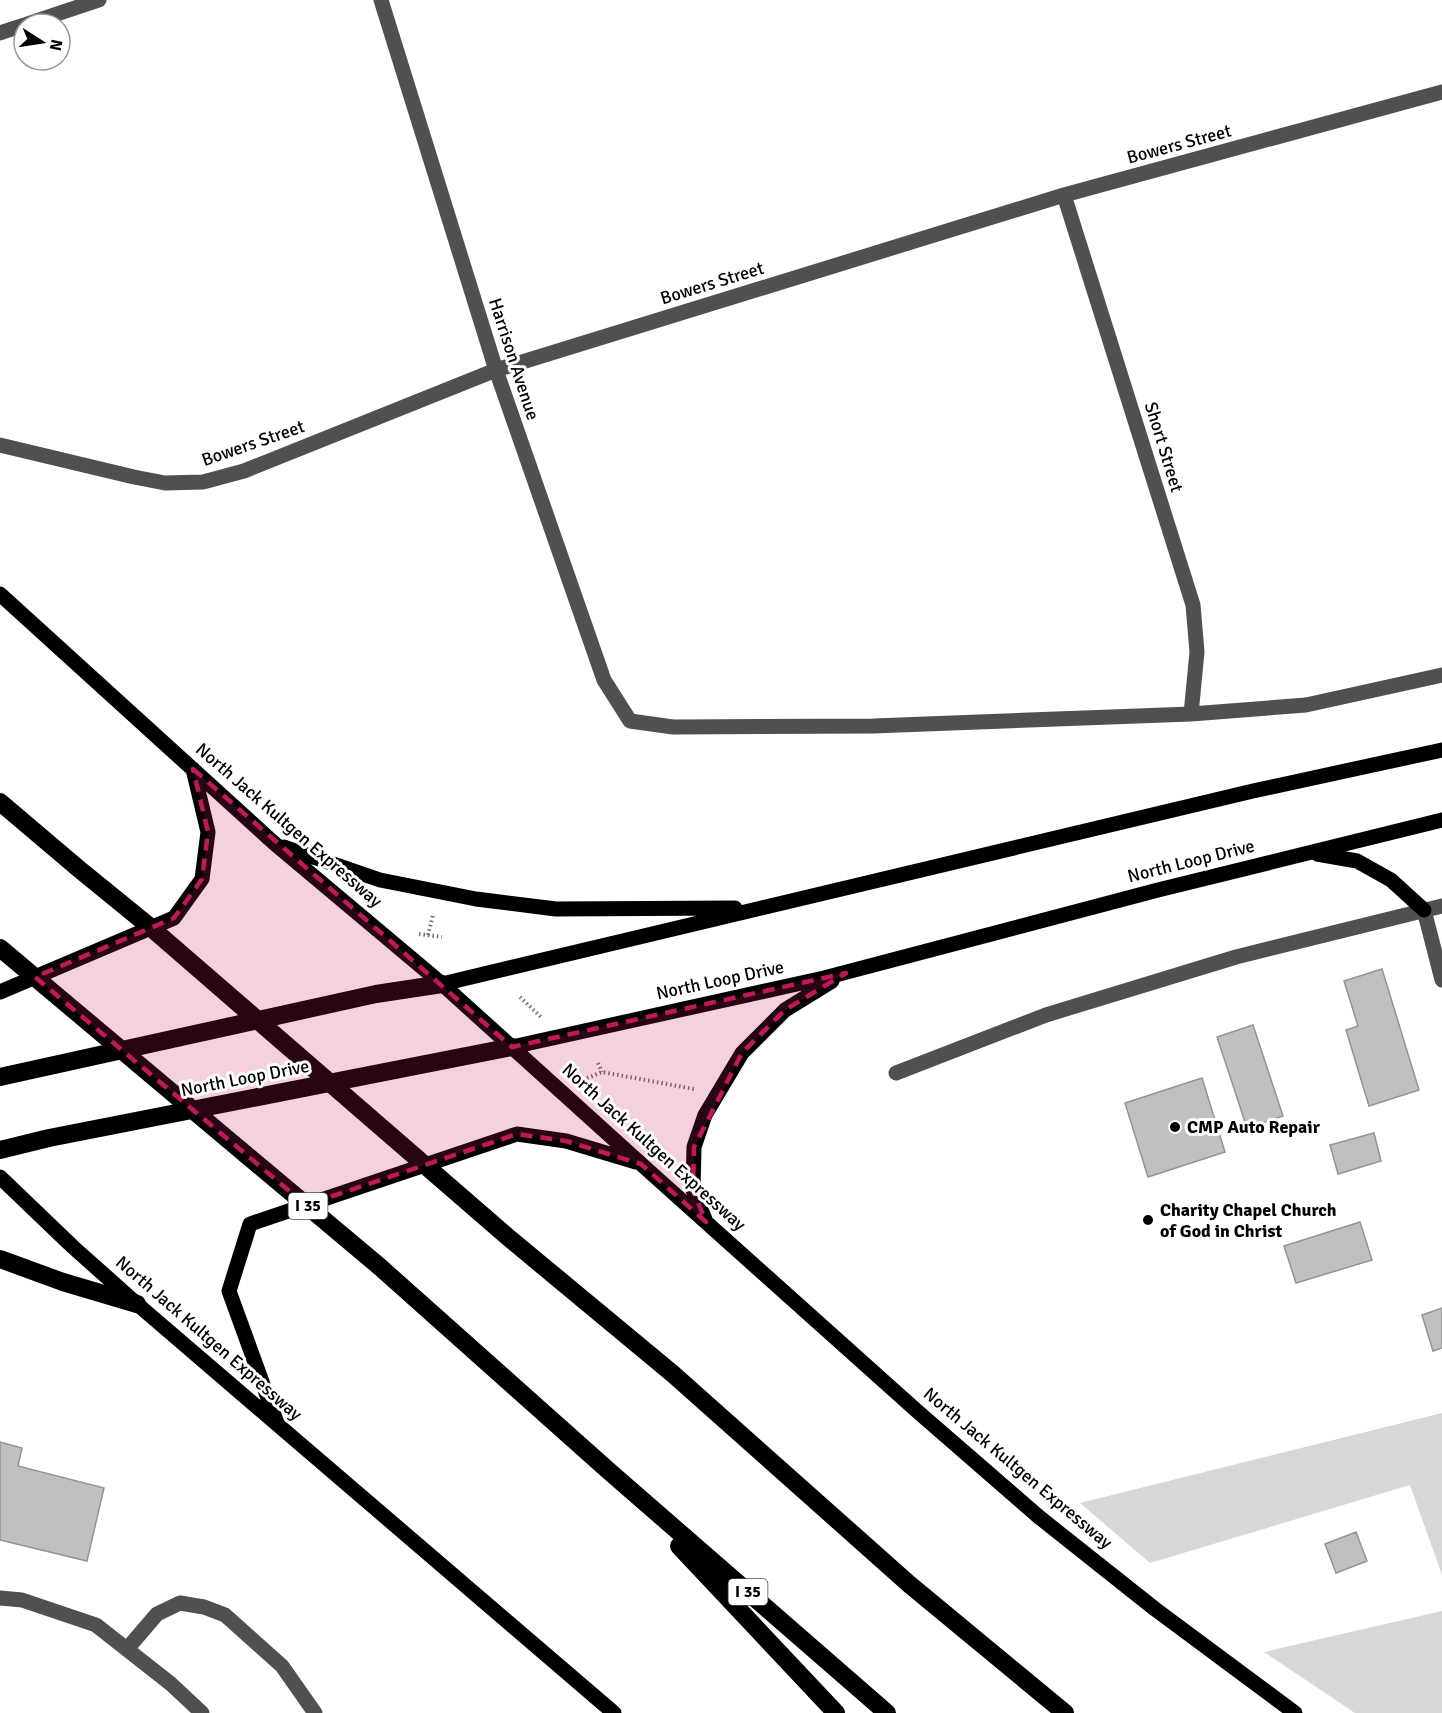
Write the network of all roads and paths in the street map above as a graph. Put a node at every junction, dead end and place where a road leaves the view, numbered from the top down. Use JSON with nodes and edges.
{"nodes":[{"id":1,"x":99,"y":0,"type":"edge"},
{"id":2,"x":381,"y":0,"type":"edge"},
{"id":3,"x":62,"y":12,"type":"edge"},
{"id":4,"x":1442,"y":92,"type":"edge"},
{"id":5,"x":1064,"y":195,"type":"junction"},
{"id":6,"x":495,"y":370,"type":"junction"},
{"id":7,"x":0,"y":445,"type":"edge"},
{"id":8,"x":0,"y":594,"type":"edge"},
{"id":9,"x":1442,"y":675,"type":"edge"},
{"id":10,"x":1191,"y":714,"type":"junction"},
{"id":11,"x":1442,"y":750,"type":"edge"},
{"id":12,"x":193,"y":769,"type":"junction"},
{"id":13,"x":0,"y":802,"type":"edge"},
{"id":14,"x":1442,"y":820,"type":"edge"},
{"id":15,"x":274,"y":843,"type":"junction"},
{"id":16,"x":1311,"y":853,"type":"junction"},
{"id":17,"x":1442,"y":906,"type":"edge"},
{"id":18,"x":765,"y":907,"type":"junction"},
{"id":19,"x":1424,"y":910,"type":"junction"},
{"id":20,"x":434,"y":911,"type":"dead end"},
{"id":21,"x":418,"y":934,"type":"dead end"},
{"id":22,"x":428,"y":935,"type":"junction"},
{"id":23,"x":442,"y":937,"type":"dead end"},
{"id":24,"x":0,"y":948,"type":"edge"},
{"id":25,"x":846,"y":973,"type":"junction"},
{"id":26,"x":1442,"y":980,"type":"edge"},
{"id":27,"x":442,"y":984,"type":"junction"},
{"id":28,"x":0,"y":992,"type":"edge"},
{"id":29,"x":520,"y":997,"type":"dead end"},
{"id":30,"x":542,"y":1017,"type":"dead end"},
{"id":31,"x":512,"y":1047,"type":"junction"},
{"id":32,"x":598,"y":1063,"type":"dead end"},
{"id":33,"x":602,"y":1072,"type":"junction"},
{"id":34,"x":896,"y":1073,"type":"dead end"},
{"id":35,"x":0,"y":1077,"type":"edge"},
{"id":36,"x":587,"y":1078,"type":"dead end"},
{"id":37,"x":700,"y":1090,"type":"dead end"},
{"id":38,"x":0,"y":1150,"type":"edge"},
{"id":39,"x":641,"y":1164,"type":"junction"},
{"id":40,"x":0,"y":1177,"type":"edge"},
{"id":41,"x":706,"y":1222,"type":"junction"},
{"id":42,"x":0,"y":1259,"type":"edge"},
{"id":43,"x":137,"y":1304,"type":"junction"},
{"id":44,"x":278,"y":1425,"type":"junction"},
{"id":45,"x":610,"y":1472,"type":"junction"},
{"id":46,"x":0,"y":1598,"type":"edge"},
{"id":47,"x":127,"y":1649,"type":"junction"},
{"id":48,"x":202,"y":1713,"type":"edge"},
{"id":49,"x":315,"y":1713,"type":"edge"},
{"id":50,"x":614,"y":1713,"type":"edge"},
{"id":51,"x":836,"y":1713,"type":"edge"},
{"id":52,"x":886,"y":1713,"type":"edge"},
{"id":53,"x":1065,"y":1713,"type":"edge"},
{"id":54,"x":1295,"y":1713,"type":"edge"}],
"edges":[{"from":1,"to":3,"type":"street"},
{"from":2,"to":6,"type":"street","name":"Harrison Avenue"},
{"from":4,"to":5,"type":"street","name":"Bowers Street"},
{"from":5,"to":6,"type":"street","name":"Bowers Street"},
{"from":5,"to":10,"type":"street","name":"Short Street"},
{"from":6,"to":7,"type":"street","name":"Bowers Street"},
{"from":6,"to":10,"type":"street","name":"Harrison Avenue"},
{"from":8,"to":12,"type":"main road","name":"North Jack Kultgen Expressway"},
{"from":9,"to":10,"type":"street"},
{"from":11,"to":18,"type":"main road"},
{"from":12,"to":15,"type":"main road","name":"North Jack Kultgen Expressway"},
{"from":12,"to":28,"type":"main road"},
{"from":13,"to":53,"type":"highway"},
{"from":14,"to":16,"type":"main road","name":"North Loop Drive"},
{"from":15,"to":18,"type":"main road"},
{"from":15,"to":27,"type":"main road","name":"North Jack Kultgen Expressway"},
{"from":16,"to":19,"type":"main road"},
{"from":16,"to":25,"type":"main road","name":"North Loop Drive"},
{"from":17,"to":19,"type":"street"},
{"from":18,"to":27,"type":"main road"},
{"from":19,"to":26,"type":"street"},
{"from":19,"to":34,"type":"street"},
{"from":20,"to":22,"type":"path"},
{"from":21,"to":22,"type":"path"},
{"from":22,"to":23,"type":"path"},
{"from":24,"to":45,"type":"highway","number":"I 35"},
{"from":25,"to":31,"type":"main road","name":"North Loop Drive"},
{"from":25,"to":41,"type":"main road"},
{"from":27,"to":31,"type":"main road","name":"North Jack Kultgen Expressway"},
{"from":27,"to":35,"type":"highway"},
{"from":29,"to":30,"type":"path"},
{"from":31,"to":38,"type":"highway","name":"North Loop Drive"},
{"from":31,"to":39,"type":"main road","name":"North Jack Kultgen Expressway"},
{"from":32,"to":33,"type":"path"},
{"from":33,"to":36,"type":"path"},
{"from":33,"to":37,"type":"path"},
{"from":39,"to":41,"type":"main road","name":"North Jack Kultgen Expressway"},
{"from":39,"to":44,"type":"main road"},
{"from":40,"to":43,"type":"main road","name":"North Jack Kultgen Expressway"},
{"from":41,"to":54,"type":"main road","name":"North Jack Kultgen Expressway"},
{"from":42,"to":43,"type":"highway"},
{"from":43,"to":44,"type":"main road","name":"North Jack Kultgen Expressway"},
{"from":44,"to":50,"type":"main road","name":"North Jack Kultgen Expressway"},
{"from":45,"to":51,"type":"highway"},
{"from":45,"to":52,"type":"highway","number":"I 35"},
{"from":46,"to":47,"type":"street"},
{"from":47,"to":48,"type":"street"},
{"from":47,"to":49,"type":"street"}]}
